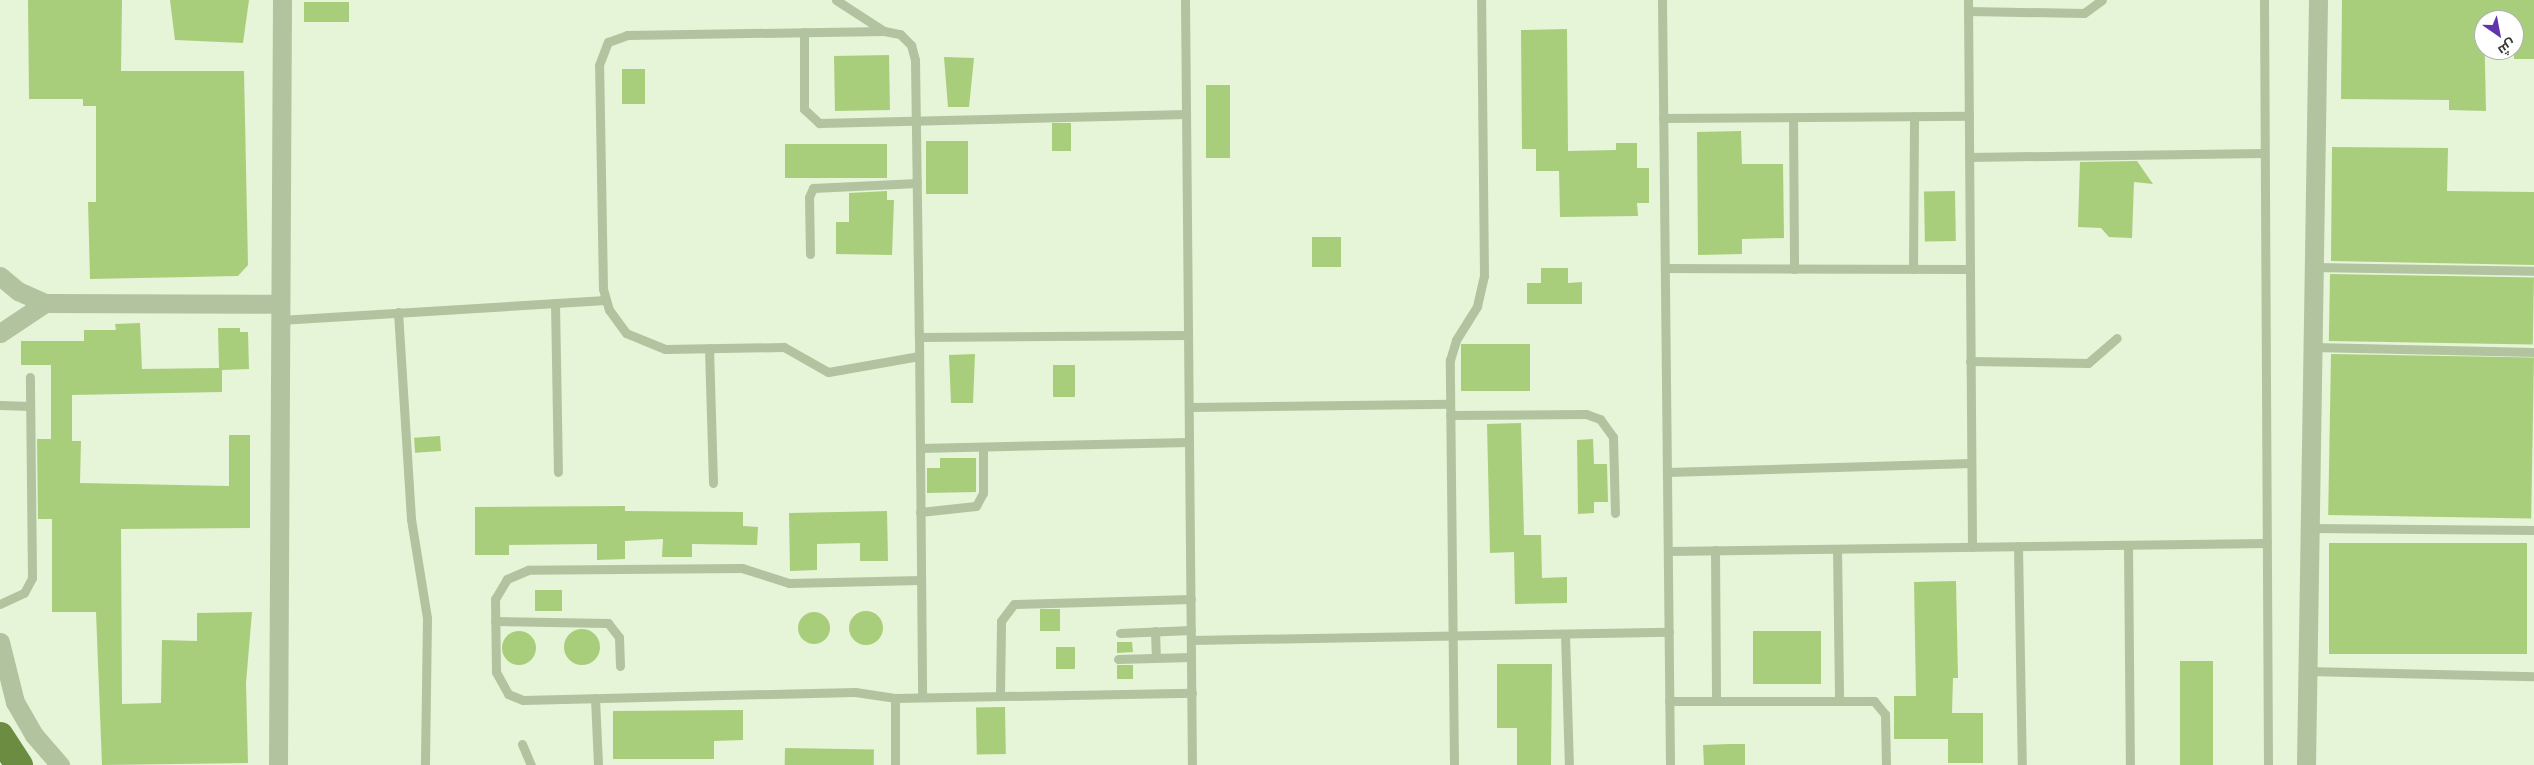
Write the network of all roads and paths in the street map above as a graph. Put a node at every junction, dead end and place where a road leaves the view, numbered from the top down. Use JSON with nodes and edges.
{"nodes":[{"id":1,"x":282,"y":0,"type":"edge"},
{"id":2,"x":836,"y":0,"type":"edge"},
{"id":3,"x":1185,"y":0,"type":"edge"},
{"id":4,"x":1481,"y":0,"type":"edge"},
{"id":5,"x":1662,"y":0,"type":"edge"},
{"id":6,"x":1968,"y":0,"type":"edge"},
{"id":7,"x":2102,"y":0,"type":"edge"},
{"id":8,"x":2264,"y":0,"type":"edge"},
{"id":9,"x":2318,"y":0,"type":"edge"},
{"id":10,"x":1968,"y":11,"type":"junction"},
{"id":11,"x":884,"y":31,"type":"junction"},
{"id":12,"x":804,"y":32,"type":"junction"},
{"id":13,"x":1186,"y":114,"type":"junction"},
{"id":14,"x":1914,"y":116,"type":"junction"},
{"id":15,"x":1969,"y":116,"type":"junction"},
{"id":16,"x":1793,"y":117,"type":"junction"},
{"id":17,"x":1663,"y":118,"type":"junction"},
{"id":18,"x":916,"y":120,"type":"junction"},
{"id":19,"x":2264,"y":153,"type":"junction"},
{"id":20,"x":1969,"y":157,"type":"junction"},
{"id":21,"x":917,"y":183,"type":"junction"},
{"id":22,"x":810,"y":254,"type":"dead end"},
{"id":23,"x":2314,"y":267,"type":"junction"},
{"id":24,"x":1664,"y":268,"type":"junction"},
{"id":25,"x":1794,"y":269,"type":"junction"},
{"id":26,"x":1913,"y":269,"type":"junction"},
{"id":27,"x":1970,"y":269,"type":"junction"},
{"id":28,"x":2534,"y":271,"type":"edge"},
{"id":29,"x":0,"y":276,"type":"edge"},
{"id":30,"x":605,"y":300,"type":"junction"},
{"id":31,"x":45,"y":303,"type":"junction"},
{"id":32,"x":555,"y":303,"type":"junction"},
{"id":33,"x":280,"y":312,"type":"junction"},
{"id":34,"x":398,"y":312,"type":"junction"},
{"id":35,"x":0,"y":333,"type":"edge"},
{"id":36,"x":1188,"y":335,"type":"junction"},
{"id":37,"x":919,"y":337,"type":"junction"},
{"id":38,"x":2117,"y":338,"type":"dead end"},
{"id":39,"x":2313,"y":347,"type":"junction"},
{"id":40,"x":709,"y":348,"type":"junction"},
{"id":41,"x":2534,"y":352,"type":"edge"},
{"id":42,"x":919,"y":356,"type":"junction"},
{"id":43,"x":1970,"y":361,"type":"junction"},
{"id":44,"x":30,"y":376,"type":"dead end"},
{"id":45,"x":1450,"y":404,"type":"junction"},
{"id":46,"x":0,"y":406,"type":"edge"},
{"id":47,"x":30,"y":406,"type":"junction"},
{"id":48,"x":1189,"y":407,"type":"junction"},
{"id":49,"x":1450,"y":415,"type":"junction"},
{"id":50,"x":1189,"y":442,"type":"junction"},
{"id":51,"x":983,"y":447,"type":"junction"},
{"id":52,"x":920,"y":448,"type":"junction"},
{"id":53,"x":1971,"y":463,"type":"junction"},
{"id":54,"x":558,"y":472,"type":"dead end"},
{"id":55,"x":1667,"y":472,"type":"junction"},
{"id":56,"x":714,"y":484,"type":"dead end"},
{"id":57,"x":920,"y":512,"type":"junction"},
{"id":58,"x":1615,"y":513,"type":"dead end"},
{"id":59,"x":2310,"y":528,"type":"junction"},
{"id":60,"x":2534,"y":530,"type":"edge"},
{"id":61,"x":2267,"y":543,"type":"junction"},
{"id":62,"x":2128,"y":544,"type":"junction"},
{"id":63,"x":2018,"y":546,"type":"junction"},
{"id":64,"x":1972,"y":547,"type":"junction"},
{"id":65,"x":1837,"y":548,"type":"junction"},
{"id":66,"x":1715,"y":550,"type":"junction"},
{"id":67,"x":1668,"y":551,"type":"junction"},
{"id":68,"x":920,"y":580,"type":"junction"},
{"id":69,"x":1191,"y":599,"type":"junction"},
{"id":70,"x":0,"y":604,"type":"edge"},
{"id":71,"x":495,"y":621,"type":"junction"},
{"id":72,"x":1191,"y":630,"type":"junction"},
{"id":73,"x":1155,"y":631,"type":"junction"},
{"id":74,"x":1668,"y":632,"type":"junction"},
{"id":75,"x":1120,"y":633,"type":"dead end"},
{"id":76,"x":1565,"y":634,"type":"junction"},
{"id":77,"x":1453,"y":636,"type":"junction"},
{"id":78,"x":1191,"y":640,"type":"junction"},
{"id":79,"x":0,"y":642,"type":"edge"},
{"id":80,"x":1191,"y":657,"type":"junction"},
{"id":81,"x":1156,"y":658,"type":"junction"},
{"id":82,"x":1118,"y":659,"type":"dead end"},
{"id":83,"x":620,"y":666,"type":"dead end"},
{"id":84,"x":2307,"y":671,"type":"junction"},
{"id":85,"x":2534,"y":676,"type":"edge"},
{"id":86,"x":1192,"y":693,"type":"junction"},
{"id":87,"x":1000,"y":695,"type":"junction"},
{"id":88,"x":922,"y":696,"type":"junction"},
{"id":89,"x":596,"y":698,"type":"junction"},
{"id":90,"x":895,"y":698,"type":"junction"},
{"id":91,"x":1670,"y":701,"type":"junction"},
{"id":92,"x":1716,"y":701,"type":"junction"},
{"id":93,"x":1839,"y":701,"type":"junction"},
{"id":94,"x":0,"y":736,"type":"edge"},
{"id":95,"x":522,"y":744,"type":"dead end"},
{"id":96,"x":19,"y":765,"type":"edge"},
{"id":97,"x":60,"y":765,"type":"edge"},
{"id":98,"x":278,"y":765,"type":"edge"},
{"id":99,"x":425,"y":765,"type":"edge"},
{"id":100,"x":531,"y":765,"type":"edge"},
{"id":101,"x":598,"y":765,"type":"edge"},
{"id":102,"x":895,"y":765,"type":"edge"},
{"id":103,"x":1192,"y":765,"type":"edge"},
{"id":104,"x":1454,"y":765,"type":"edge"},
{"id":105,"x":1569,"y":765,"type":"edge"},
{"id":106,"x":1670,"y":765,"type":"edge"},
{"id":107,"x":1886,"y":765,"type":"edge"},
{"id":108,"x":2022,"y":765,"type":"edge"},
{"id":109,"x":2130,"y":765,"type":"edge"},
{"id":110,"x":2268,"y":765,"type":"edge"},
{"id":111,"x":2306,"y":765,"type":"edge"}],
"edges":[{"from":1,"to":33,"type":"street"},
{"from":2,"to":11,"type":"lane"},
{"from":3,"to":13,"type":"lane"},
{"from":4,"to":45,"type":"lane"},
{"from":5,"to":17,"type":"lane"},
{"from":6,"to":10,"type":"lane"},
{"from":7,"to":10,"type":"lane"},
{"from":8,"to":19,"type":"lane"},
{"from":9,"to":23,"type":"street"},
{"from":10,"to":15,"type":"lane"},
{"from":11,"to":12,"type":"lane"},
{"from":11,"to":18,"type":"lane"},
{"from":12,"to":18,"type":"lane"},
{"from":12,"to":30,"type":"lane"},
{"from":13,"to":18,"type":"lane"},
{"from":13,"to":36,"type":"lane"},
{"from":14,"to":15,"type":"lane"},
{"from":14,"to":16,"type":"lane"},
{"from":14,"to":26,"type":"lane"},
{"from":15,"to":20,"type":"lane"},
{"from":16,"to":17,"type":"lane"},
{"from":16,"to":25,"type":"lane"},
{"from":17,"to":24,"type":"lane"},
{"from":18,"to":21,"type":"lane"},
{"from":19,"to":20,"type":"lane"},
{"from":19,"to":61,"type":"lane"},
{"from":20,"to":27,"type":"lane"},
{"from":21,"to":22,"type":"lane"},
{"from":21,"to":37,"type":"lane"},
{"from":23,"to":28,"type":"lane"},
{"from":23,"to":39,"type":"street"},
{"from":24,"to":25,"type":"lane"},
{"from":24,"to":55,"type":"lane"},
{"from":25,"to":26,"type":"lane"},
{"from":26,"to":27,"type":"lane"},
{"from":27,"to":43,"type":"lane"},
{"from":29,"to":31,"type":"street"},
{"from":30,"to":32,"type":"lane"},
{"from":30,"to":40,"type":"lane"},
{"from":31,"to":33,"type":"street"},
{"from":31,"to":35,"type":"street"},
{"from":32,"to":34,"type":"lane"},
{"from":32,"to":54,"type":"lane"},
{"from":33,"to":34,"type":"lane"},
{"from":33,"to":98,"type":"street"},
{"from":34,"to":99,"type":"lane"},
{"from":36,"to":37,"type":"lane"},
{"from":36,"to":48,"type":"lane"},
{"from":37,"to":42,"type":"lane"},
{"from":38,"to":43,"type":"lane"},
{"from":39,"to":41,"type":"lane"},
{"from":39,"to":59,"type":"street"},
{"from":40,"to":42,"type":"lane"},
{"from":40,"to":56,"type":"lane"},
{"from":42,"to":52,"type":"lane"},
{"from":43,"to":53,"type":"lane"},
{"from":44,"to":47,"type":"lane"},
{"from":45,"to":48,"type":"lane"},
{"from":45,"to":49,"type":"lane"},
{"from":46,"to":47,"type":"lane"},
{"from":47,"to":70,"type":"lane"},
{"from":48,"to":50,"type":"lane"},
{"from":49,"to":58,"type":"lane"},
{"from":49,"to":77,"type":"lane"},
{"from":50,"to":51,"type":"lane"},
{"from":50,"to":69,"type":"lane"},
{"from":51,"to":52,"type":"lane"},
{"from":51,"to":57,"type":"lane"},
{"from":52,"to":57,"type":"lane"},
{"from":53,"to":55,"type":"lane"},
{"from":53,"to":64,"type":"lane"},
{"from":55,"to":67,"type":"lane"},
{"from":57,"to":68,"type":"lane"},
{"from":59,"to":60,"type":"lane"},
{"from":59,"to":84,"type":"street"},
{"from":61,"to":62,"type":"lane"},
{"from":61,"to":110,"type":"lane"},
{"from":62,"to":63,"type":"lane"},
{"from":62,"to":109,"type":"lane"},
{"from":63,"to":64,"type":"lane"},
{"from":63,"to":108,"type":"lane"},
{"from":64,"to":65,"type":"lane"},
{"from":65,"to":66,"type":"lane"},
{"from":65,"to":93,"type":"lane"},
{"from":66,"to":67,"type":"lane"},
{"from":66,"to":92,"type":"lane"},
{"from":67,"to":74,"type":"lane"},
{"from":68,"to":71,"type":"lane"},
{"from":68,"to":88,"type":"lane"},
{"from":69,"to":72,"type":"lane"},
{"from":69,"to":87,"type":"lane"},
{"from":71,"to":83,"type":"lane"},
{"from":71,"to":89,"type":"lane"},
{"from":72,"to":73,"type":"lane"},
{"from":72,"to":78,"type":"lane"},
{"from":73,"to":75,"type":"lane"},
{"from":73,"to":81,"type":"lane"},
{"from":74,"to":76,"type":"lane"},
{"from":74,"to":91,"type":"lane"},
{"from":76,"to":77,"type":"lane"},
{"from":76,"to":105,"type":"lane"},
{"from":77,"to":78,"type":"lane"},
{"from":77,"to":104,"type":"lane"},
{"from":78,"to":80,"type":"lane"},
{"from":79,"to":97,"type":"street"},
{"from":80,"to":81,"type":"lane"},
{"from":80,"to":86,"type":"lane"},
{"from":81,"to":82,"type":"lane"},
{"from":84,"to":85,"type":"lane"},
{"from":84,"to":111,"type":"street"},
{"from":86,"to":87,"type":"lane"},
{"from":86,"to":103,"type":"lane"},
{"from":87,"to":88,"type":"lane"},
{"from":88,"to":90,"type":"lane"},
{"from":89,"to":90,"type":"lane"},
{"from":89,"to":101,"type":"lane"},
{"from":90,"to":102,"type":"lane"},
{"from":91,"to":92,"type":"lane"},
{"from":91,"to":106,"type":"lane"},
{"from":92,"to":93,"type":"lane"},
{"from":93,"to":107,"type":"lane"},
{"from":94,"to":96,"type":"highway"},
{"from":95,"to":100,"type":"lane"}]}
